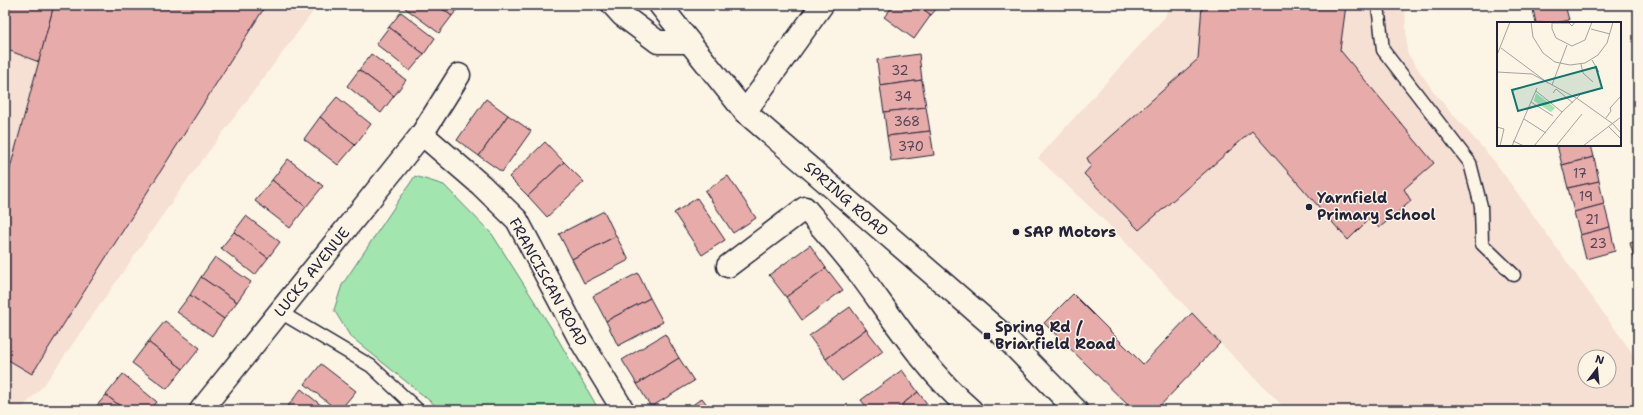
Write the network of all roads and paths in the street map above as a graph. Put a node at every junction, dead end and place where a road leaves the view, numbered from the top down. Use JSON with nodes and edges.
{"nodes":[{"id":1,"x":613,"y":5,"type":"edge"},
{"id":2,"x":660,"y":5,"type":"edge"},
{"id":3,"x":822,"y":5,"type":"edge"},
{"id":4,"x":1378,"y":5,"type":"edge"},
{"id":5,"x":688,"y":42,"type":"junction"},
{"id":6,"x":459,"y":75,"type":"dead end"},
{"id":7,"x":745,"y":112,"type":"junction"},
{"id":8,"x":422,"y":134,"type":"junction"},
{"id":9,"x":728,"y":266,"type":"dead end"},
{"id":10,"x":1514,"y":275,"type":"dead end"},
{"id":11,"x":280,"y":312,"type":"junction"},
{"id":12,"x":201,"y":410,"type":"edge"},
{"id":13,"x":418,"y":410,"type":"edge"},
{"id":14,"x":623,"y":410,"type":"edge"},
{"id":15,"x":971,"y":410,"type":"edge"},
{"id":16,"x":1076,"y":410,"type":"edge"}],
"edges":[{"from":1,"to":5,"type":"street"},
{"from":2,"to":5,"type":"street","name":"SPRING ROAD"},
{"from":3,"to":7,"type":"street"},
{"from":4,"to":10,"type":"lane"},
{"from":5,"to":7,"type":"street","name":"SPRING ROAD"},
{"from":6,"to":8,"type":"street","name":"LUCKS AVENUE"},
{"from":7,"to":16,"type":"street","name":"SPRING ROAD"},
{"from":8,"to":11,"type":"street","name":"LUCKS AVENUE"},
{"from":8,"to":14,"type":"street","name":"FRANCISCAN ROAD"},
{"from":9,"to":15,"type":"street"},
{"from":11,"to":12,"type":"street","name":"LUCKS AVENUE"},
{"from":11,"to":13,"type":"lane"}]}
